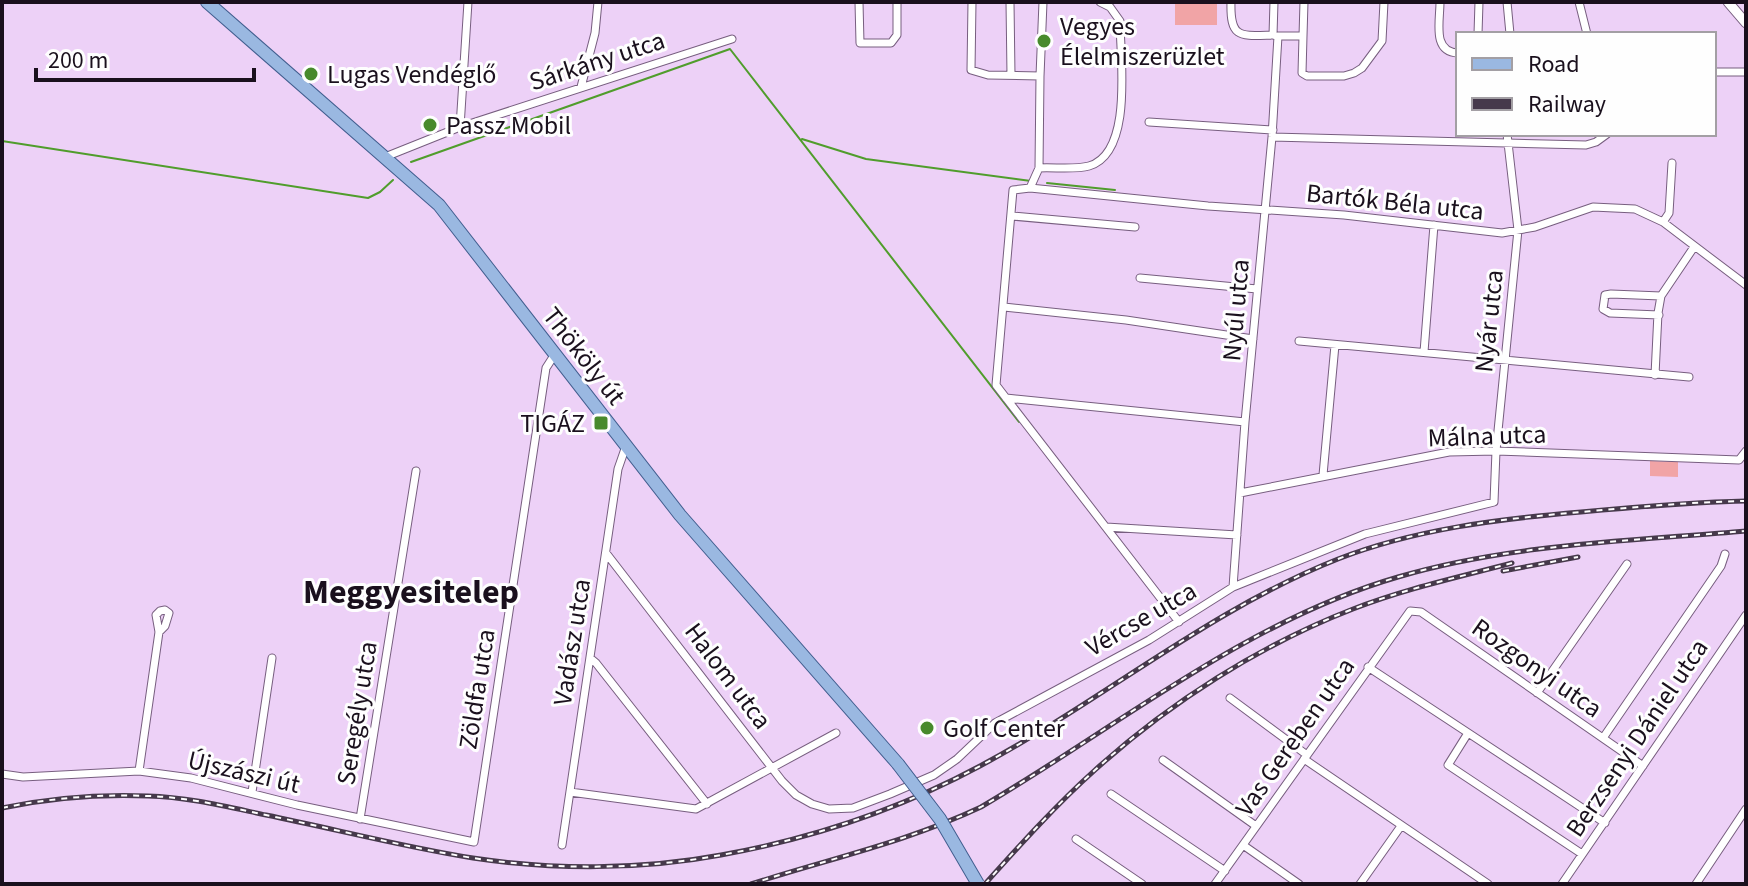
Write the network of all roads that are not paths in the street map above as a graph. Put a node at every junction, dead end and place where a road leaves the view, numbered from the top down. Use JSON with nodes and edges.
{"nodes":[{"id":1,"x":207,"y":2,"type":"edge"},
{"id":2,"x":468,"y":2,"type":"edge"},
{"id":3,"x":598,"y":2,"type":"edge"},
{"id":4,"x":859,"y":2,"type":"edge"},
{"id":5,"x":897,"y":2,"type":"edge"},
{"id":6,"x":972,"y":2,"type":"edge"},
{"id":7,"x":1010,"y":2,"type":"edge"},
{"id":8,"x":1043,"y":2,"type":"edge"},
{"id":9,"x":1100,"y":2,"type":"edge"},
{"id":10,"x":1231,"y":2,"type":"edge"},
{"id":11,"x":1274,"y":2,"type":"edge"},
{"id":12,"x":1304,"y":2,"type":"edge"},
{"id":13,"x":1384,"y":2,"type":"edge"},
{"id":14,"x":1440,"y":2,"type":"edge"},
{"id":15,"x":1479,"y":2,"type":"edge"},
{"id":16,"x":1507,"y":2,"type":"edge"},
{"id":17,"x":1579,"y":2,"type":"edge"},
{"id":18,"x":1728,"y":2,"type":"edge"},
{"id":19,"x":1746,"y":23,"type":"edge"},
{"id":20,"x":1478,"y":32,"type":"edge"},
{"id":21,"x":1510,"y":32,"type":"edge"},
{"id":22,"x":1586,"y":32,"type":"edge"},
{"id":23,"x":1275,"y":36,"type":"junction"},
{"id":24,"x":1303,"y":36,"type":"junction"},
{"id":25,"x":732,"y":39,"type":"dead end"},
{"id":26,"x":1456,"y":53,"type":"edge"},
{"id":27,"x":1716,"y":72,"type":"edge"},
{"id":28,"x":1746,"y":72,"type":"edge"},
{"id":29,"x":1011,"y":75,"type":"junction"},
{"id":30,"x":1040,"y":76,"type":"junction"},
{"id":31,"x":581,"y":87,"type":"junction"},
{"id":32,"x":1149,"y":122,"type":"dead end"},
{"id":33,"x":460,"y":127,"type":"junction"},
{"id":34,"x":1272,"y":134,"type":"junction"},
{"id":35,"x":1507,"y":136,"type":"edge"},
{"id":36,"x":1604,"y":136,"type":"edge"},
{"id":37,"x":1507,"y":144,"type":"junction"},
{"id":38,"x":385,"y":157,"type":"junction"},
{"id":39,"x":1672,"y":163,"type":"dead end"},
{"id":40,"x":1039,"y":168,"type":"junction"},
{"id":41,"x":1030,"y":188,"type":"junction"},
{"id":42,"x":1265,"y":210,"type":"junction"},
{"id":43,"x":1012,"y":216,"type":"junction"},
{"id":44,"x":1663,"y":222,"type":"junction"},
{"id":45,"x":1434,"y":225,"type":"junction"},
{"id":46,"x":1135,"y":227,"type":"dead end"},
{"id":47,"x":1518,"y":230,"type":"junction"},
{"id":48,"x":1694,"y":247,"type":"junction"},
{"id":49,"x":1746,"y":270,"type":"edge"},
{"id":50,"x":1140,"y":278,"type":"dead end"},
{"id":51,"x":1744,"y":283,"type":"edge"},
{"id":52,"x":1257,"y":289,"type":"junction"},
{"id":53,"x":1661,"y":296,"type":"junction"},
{"id":54,"x":1004,"y":307,"type":"junction"},
{"id":55,"x":1659,"y":315,"type":"junction"},
{"id":56,"x":1253,"y":339,"type":"junction"},
{"id":57,"x":1299,"y":341,"type":"dead end"},
{"id":58,"x":1335,"y":345,"type":"junction"},
{"id":59,"x":1424,"y":352,"type":"junction"},
{"id":60,"x":555,"y":354,"type":"junction"},
{"id":61,"x":1506,"y":360,"type":"junction"},
{"id":62,"x":1655,"y":375,"type":"junction"},
{"id":63,"x":1689,"y":377,"type":"dead end"},
{"id":64,"x":1006,"y":398,"type":"junction"},
{"id":65,"x":1245,"y":422,"type":"junction"},
{"id":66,"x":626,"y":446,"type":"junction"},
{"id":67,"x":1496,"y":451,"type":"junction"},
{"id":68,"x":1746,"y":451,"type":"edge"},
{"id":69,"x":416,"y":471,"type":"dead end"},
{"id":70,"x":1323,"y":475,"type":"junction"},
{"id":71,"x":1240,"y":493,"type":"junction"},
{"id":72,"x":1494,"y":502,"type":"joint"},
{"id":73,"x":1106,"y":527,"type":"junction"},
{"id":74,"x":1237,"y":535,"type":"junction"},
{"id":75,"x":606,"y":553,"type":"junction"},
{"id":76,"x":1725,"y":554,"type":"dead end"},
{"id":77,"x":1627,"y":564,"type":"dead end"},
{"id":78,"x":1233,"y":587,"type":"junction"},
{"id":79,"x":1407,"y":613,"type":"joint"},
{"id":80,"x":1746,"y":615,"type":"edge"},
{"id":81,"x":1179,"y":622,"type":"junction"},
{"id":82,"x":159,"y":632,"type":"dead end"},
{"id":83,"x":272,"y":658,"type":"dead end"},
{"id":84,"x":590,"y":658,"type":"junction"},
{"id":85,"x":1368,"y":667,"type":"junction"},
{"id":86,"x":1537,"y":693,"type":"junction"},
{"id":87,"x":1230,"y":698,"type":"dead end"},
{"id":88,"x":836,"y":733,"type":"dead end"},
{"id":89,"x":1468,"y":733,"type":"junction"},
{"id":90,"x":1603,"y":738,"type":"junction"},
{"id":91,"x":1305,"y":757,"type":"junction"},
{"id":92,"x":1163,"y":760,"type":"dead end"},
{"id":93,"x":1643,"y":766,"type":"junction"},
{"id":94,"x":772,"y":768,"type":"junction"},
{"id":95,"x":139,"y":771,"type":"junction"},
{"id":96,"x":2,"y":774,"type":"edge"},
{"id":97,"x":252,"y":792,"type":"junction"},
{"id":98,"x":570,"y":792,"type":"junction"},
{"id":99,"x":1111,"y":794,"type":"dead end"},
{"id":100,"x":707,"y":804,"type":"junction"},
{"id":101,"x":829,"y":809,"type":"joint"},
{"id":102,"x":1746,"y":809,"type":"edge"},
{"id":103,"x":360,"y":819,"type":"junction"},
{"id":104,"x":1605,"y":823,"type":"junction"},
{"id":105,"x":1256,"y":826,"type":"junction"},
{"id":106,"x":1401,"y":826,"type":"junction"},
{"id":107,"x":1076,"y":839,"type":"dead end"},
{"id":108,"x":474,"y":842,"type":"joint"},
{"id":109,"x":562,"y":845,"type":"dead end"},
{"id":110,"x":1243,"y":845,"type":"junction"},
{"id":111,"x":1582,"y":854,"type":"junction"},
{"id":112,"x":1225,"y":871,"type":"junction"},
{"id":113,"x":978,"y":884,"type":"edge"},
{"id":114,"x":1142,"y":884,"type":"edge"},
{"id":115,"x":1215,"y":884,"type":"edge"},
{"id":116,"x":1299,"y":884,"type":"edge"},
{"id":117,"x":1360,"y":884,"type":"edge"},
{"id":118,"x":1488,"y":884,"type":"edge"},
{"id":119,"x":1562,"y":884,"type":"edge"},
{"id":120,"x":1696,"y":884,"type":"edge"}],
"edges":[{"from":1,"to":38,"type":"main road","name":"Thököly út"},
{"from":2,"to":33,"type":"street"},
{"from":3,"to":31,"type":"street"},
{"from":4,"to":5,"type":"street"},
{"from":6,"to":29,"type":"street"},
{"from":7,"to":29,"type":"street"},
{"from":8,"to":30,"type":"street"},
{"from":9,"to":40,"type":"street"},
{"from":10,"to":23,"type":"street"},
{"from":11,"to":23,"type":"street","name":"Nyúl utca"},
{"from":12,"to":24,"type":"street"},
{"from":13,"to":24,"type":"street"},
{"from":14,"to":26,"type":"street"},
{"from":15,"to":20,"type":"street"},
{"from":16,"to":21,"type":"street"},
{"from":17,"to":22,"type":"street"},
{"from":18,"to":19,"type":"street"},
{"from":23,"to":24,"type":"street"},
{"from":23,"to":34,"type":"street","name":"Nyúl utca"},
{"from":25,"to":31,"type":"street","name":"Sárkány utca"},
{"from":27,"to":28,"type":"street"},
{"from":29,"to":30,"type":"street"},
{"from":30,"to":40,"type":"street"},
{"from":31,"to":33,"type":"street","name":"Sárkány utca"},
{"from":32,"to":34,"type":"street"},
{"from":33,"to":38,"type":"street","name":"Sárkány utca"},
{"from":34,"to":37,"type":"street"},
{"from":34,"to":42,"type":"street","name":"Nyúl utca"},
{"from":35,"to":37,"type":"street","name":"Nyár utca"},
{"from":36,"to":37,"type":"street"},
{"from":37,"to":47,"type":"street","name":"Nyár utca"},
{"from":38,"to":60,"type":"main road","name":"Thököly út"},
{"from":39,"to":44,"type":"street"},
{"from":40,"to":41,"type":"street"},
{"from":41,"to":42,"type":"street","name":"Bartók Béla utca"},
{"from":41,"to":43,"type":"street","name":"Bartók Béla utca"},
{"from":42,"to":45,"type":"street","name":"Bartók Béla utca"},
{"from":42,"to":52,"type":"street","name":"Nyúl utca"},
{"from":43,"to":46,"type":"street"},
{"from":43,"to":54,"type":"street"},
{"from":44,"to":47,"type":"street","name":"Bartók Béla utca"},
{"from":44,"to":48,"type":"street","name":"Bartók Béla utca"},
{"from":45,"to":47,"type":"street","name":"Bartók Béla utca"},
{"from":45,"to":59,"type":"street"},
{"from":47,"to":61,"type":"street","name":"Nyár utca"},
{"from":48,"to":51,"type":"street","name":"Bartók Béla utca"},
{"from":48,"to":53,"type":"street"},
{"from":49,"to":51,"type":"street"},
{"from":50,"to":52,"type":"street"},
{"from":52,"to":56,"type":"street","name":"Nyúl utca"},
{"from":53,"to":55,"type":"street"},
{"from":53,"to":55,"type":"street"},
{"from":54,"to":56,"type":"street"},
{"from":54,"to":64,"type":"street"},
{"from":55,"to":62,"type":"street"},
{"from":56,"to":65,"type":"street","name":"Nyúl utca"},
{"from":57,"to":58,"type":"street"},
{"from":58,"to":59,"type":"street"},
{"from":58,"to":70,"type":"street"},
{"from":59,"to":61,"type":"street"},
{"from":60,"to":66,"type":"main road","name":"Thököly út"},
{"from":60,"to":108,"type":"street","name":"Zöldfa utca"},
{"from":61,"to":62,"type":"street"},
{"from":61,"to":67,"type":"street","name":"Nyár utca"},
{"from":62,"to":63,"type":"street"},
{"from":64,"to":65,"type":"street"},
{"from":64,"to":73,"type":"street"},
{"from":65,"to":71,"type":"street","name":"Nyúl utca"},
{"from":66,"to":75,"type":"street","name":"Vadász utca"},
{"from":66,"to":113,"type":"main road","name":"Thököly út","bridge":true},
{"from":67,"to":68,"type":"street","name":"Málna utca"},
{"from":67,"to":70,"type":"street","name":"Málna utca"},
{"from":67,"to":72,"type":"street","name":"Nyár utca"},
{"from":69,"to":103,"type":"street","name":"Seregély utca"},
{"from":70,"to":71,"type":"street","name":"Málna utca"},
{"from":71,"to":74,"type":"street","name":"Nyúl utca"},
{"from":72,"to":78,"type":"street","name":"Vércse utca"},
{"from":73,"to":74,"type":"street"},
{"from":73,"to":81,"type":"street"},
{"from":74,"to":78,"type":"street","name":"Nyúl utca"},
{"from":75,"to":84,"type":"street","name":"Vadász utca"},
{"from":75,"to":94,"type":"street","name":"Halom utca"},
{"from":76,"to":90,"type":"street"},
{"from":77,"to":86,"type":"street"},
{"from":78,"to":81,"type":"street","name":"Vércse utca"},
{"from":79,"to":85,"type":"street","name":"Vas Gereben utca"},
{"from":79,"to":86,"type":"street","name":"Rozgonyi utca"},
{"from":80,"to":93,"type":"street","name":"Berzsenyi Dániel utca"},
{"from":81,"to":101,"type":"street","name":"Vércse utca"},
{"from":82,"to":95,"type":"street"},
{"from":83,"to":97,"type":"street"},
{"from":84,"to":98,"type":"street","name":"Vadász utca"},
{"from":84,"to":100,"type":"street"},
{"from":85,"to":89,"type":"street"},
{"from":85,"to":91,"type":"street","name":"Vas Gereben utca"},
{"from":86,"to":90,"type":"street","name":"Rozgonyi utca"},
{"from":87,"to":91,"type":"street"},
{"from":88,"to":94,"type":"street"},
{"from":89,"to":104,"type":"street"},
{"from":89,"to":111,"type":"street"},
{"from":90,"to":93,"type":"street","name":"Rozgonyi utca"},
{"from":91,"to":105,"type":"street","name":"Vas Gereben utca"},
{"from":91,"to":106,"type":"street"},
{"from":92,"to":105,"type":"street"},
{"from":93,"to":104,"type":"street","name":"Berzsenyi Dániel utca"},
{"from":94,"to":100,"type":"street"},
{"from":94,"to":101,"type":"street","name":"Halom utca"},
{"from":95,"to":96,"type":"street","name":"Újszászi út"},
{"from":95,"to":97,"type":"street","name":"Újszászi út"},
{"from":97,"to":103,"type":"street","name":"Újszászi út"},
{"from":98,"to":100,"type":"street"},
{"from":98,"to":109,"type":"street","name":"Vadász utca"},
{"from":99,"to":112,"type":"street"},
{"from":102,"to":120,"type":"street"},
{"from":103,"to":108,"type":"street","name":"Újszászi út"},
{"from":104,"to":111,"type":"street","name":"Berzsenyi Dániel utca"},
{"from":105,"to":110,"type":"street","name":"Vas Gereben utca"},
{"from":106,"to":117,"type":"street"},
{"from":106,"to":118,"type":"street"},
{"from":107,"to":114,"type":"street"},
{"from":110,"to":112,"type":"street","name":"Vas Gereben utca"},
{"from":110,"to":116,"type":"street"},
{"from":111,"to":119,"type":"street","name":"Berzsenyi Dániel utca"},
{"from":112,"to":115,"type":"street","name":"Vas Gereben utca"}]}
